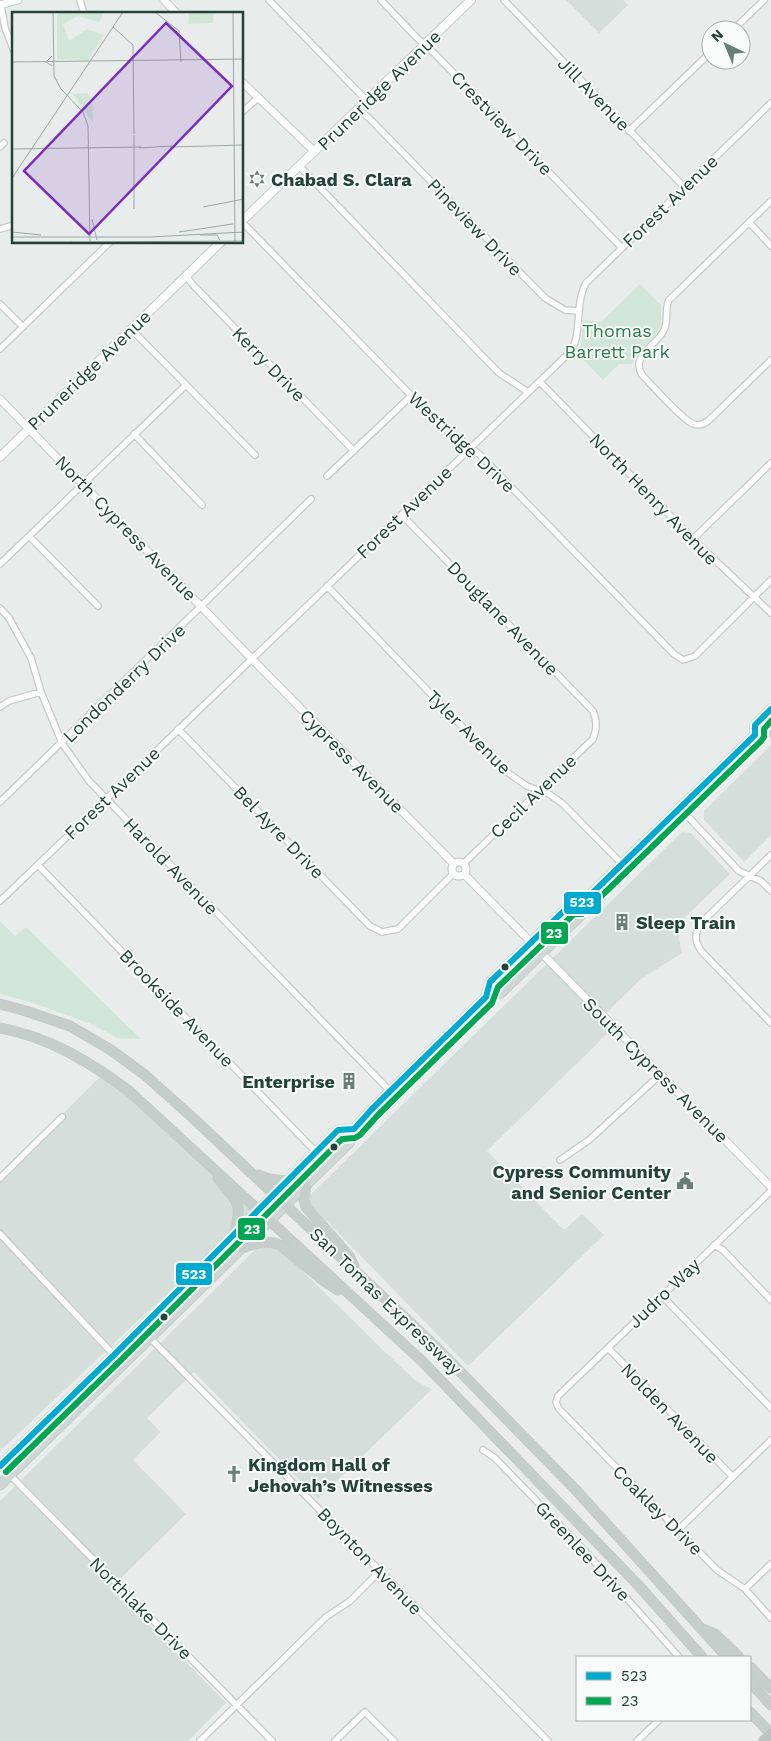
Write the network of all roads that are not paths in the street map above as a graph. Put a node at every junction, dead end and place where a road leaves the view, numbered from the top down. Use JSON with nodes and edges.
{"nodes":[{"id":1,"x":18,"y":0,"type":"edge"},
{"id":2,"x":164,"y":0,"type":"edge"},
{"id":3,"x":269,"y":0,"type":"edge"},
{"id":4,"x":381,"y":0,"type":"edge"},
{"id":5,"x":471,"y":0,"type":"edge"},
{"id":6,"x":504,"y":0,"type":"edge"},
{"id":7,"x":764,"y":0,"type":"edge"},
{"id":8,"x":0,"y":5,"type":"edge"},
{"id":9,"x":175,"y":12,"type":"edge"},
{"id":10,"x":744,"y":20,"type":"edge"},
{"id":11,"x":425,"y":45,"type":"junction"},
{"id":12,"x":12,"y":46,"type":"edge"},
{"id":13,"x":701,"y":62,"type":"edge"},
{"id":14,"x":244,"y":84,"type":"edge"},
{"id":15,"x":258,"y":98,"type":"junction"},
{"id":16,"x":367,"y":101,"type":"junction"},
{"id":17,"x":771,"y":103,"type":"edge"},
{"id":18,"x":244,"y":110,"type":"edge"},
{"id":19,"x":358,"y":110,"type":"junction"},
{"id":20,"x":630,"y":131,"type":"junction"},
{"id":21,"x":315,"y":152,"type":"junction"},
{"id":22,"x":299,"y":166,"type":"junction"},
{"id":23,"x":684,"y":187,"type":"junction"},
{"id":24,"x":771,"y":200,"type":"edge"},
{"id":25,"x":244,"y":220,"type":"edge"},
{"id":26,"x":748,"y":222,"type":"junction"},
{"id":27,"x":244,"y":224,"type":"edge"},
{"id":28,"x":108,"y":244,"type":"edge"},
{"id":29,"x":218,"y":244,"type":"edge"},
{"id":30,"x":771,"y":246,"type":"edge"},
{"id":31,"x":622,"y":248,"type":"junction"},
{"id":32,"x":186,"y":276,"type":"junction"},
{"id":33,"x":0,"y":304,"type":"edge"},
{"id":34,"x":578,"y":311,"type":"junction"},
{"id":35,"x":23,"y":327,"type":"junction"},
{"id":36,"x":131,"y":329,"type":"junction"},
{"id":37,"x":0,"y":349,"type":"edge"},
{"id":38,"x":771,"y":360,"type":"edge"},
{"id":39,"x":540,"y":382,"type":"junction"},
{"id":40,"x":186,"y":385,"type":"junction"},
{"id":41,"x":528,"y":392,"type":"junction"},
{"id":42,"x":411,"y":396,"type":"junction"},
{"id":43,"x":0,"y":399,"type":"edge"},
{"id":44,"x":29,"y":429,"type":"junction"},
{"id":45,"x":134,"y":434,"type":"junction"},
{"id":46,"x":470,"y":448,"type":"junction"},
{"id":47,"x":354,"y":451,"type":"junction"},
{"id":48,"x":255,"y":455,"type":"dead end"},
{"id":49,"x":0,"y":456,"type":"edge"},
{"id":50,"x":771,"y":463,"type":"edge"},
{"id":51,"x":327,"y":476,"type":"dead end"},
{"id":52,"x":83,"y":484,"type":"junction"},
{"id":53,"x":311,"y":499,"type":"dead end"},
{"id":54,"x":202,"y":505,"type":"dead end"},
{"id":55,"x":402,"y":515,"type":"junction"},
{"id":56,"x":29,"y":536,"type":"junction"},
{"id":57,"x":693,"y":538,"type":"junction"},
{"id":58,"x":0,"y":564,"type":"edge"},
{"id":59,"x":771,"y":580,"type":"edge"},
{"id":60,"x":327,"y":586,"type":"junction"},
{"id":61,"x":754,"y":597,"type":"junction"},
{"id":62,"x":98,"y":606,"type":"dead end"},
{"id":63,"x":202,"y":606,"type":"junction"},
{"id":64,"x":0,"y":608,"type":"edge"},
{"id":65,"x":771,"y":614,"type":"edge"},
{"id":66,"x":251,"y":658,"type":"junction"},
{"id":67,"x":41,"y":692,"type":"junction"},
{"id":68,"x":0,"y":707,"type":"edge"},
{"id":69,"x":771,"y":709,"type":"edge"},
{"id":70,"x":597,"y":726,"type":"joint"},
{"id":71,"x":178,"y":729,"type":"junction"},
{"id":72,"x":771,"y":729,"type":"edge"},
{"id":73,"x":755,"y":735,"type":"junction"},
{"id":74,"x":62,"y":743,"type":"junction"},
{"id":75,"x":538,"y":791,"type":"junction"},
{"id":76,"x":106,"y":800,"type":"junction"},
{"id":77,"x":0,"y":802,"type":"edge"},
{"id":78,"x":680,"y":808,"type":"junction"},
{"id":79,"x":771,"y":855,"type":"edge"},
{"id":80,"x":454,"y":864,"type":"junction"},
{"id":81,"x":463,"y":864,"type":"junction"},
{"id":82,"x":622,"y":864,"type":"junction"},
{"id":83,"x":38,"y":865,"type":"junction"},
{"id":84,"x":453,"y":874,"type":"junction"},
{"id":85,"x":464,"y":874,"type":"junction"},
{"id":86,"x":749,"y":876,"type":"junction"},
{"id":87,"x":771,"y":891,"type":"edge"},
{"id":88,"x":0,"y":901,"type":"edge"},
{"id":89,"x":580,"y":905,"type":"junction"},
{"id":90,"x":531,"y":942,"type":"junction"},
{"id":91,"x":542,"y":953,"type":"junction"},
{"id":92,"x":486,"y":997,"type":"junction"},
{"id":93,"x":0,"y":1004,"type":"edge"},
{"id":94,"x":771,"y":1023,"type":"edge"},
{"id":95,"x":0,"y":1028,"type":"edge"},
{"id":96,"x":662,"y":1074,"type":"junction"},
{"id":97,"x":390,"y":1091,"type":"junction"},
{"id":98,"x":62,"y":1117,"type":"dead end"},
{"id":99,"x":354,"y":1129,"type":"junction"},
{"id":100,"x":191,"y":1148,"type":"junction"},
{"id":101,"x":316,"y":1152,"type":"junction"},
{"id":102,"x":560,"y":1160,"type":"dead end"},
{"id":103,"x":247,"y":1168,"type":"junction"},
{"id":104,"x":0,"y":1178,"type":"edge"},
{"id":105,"x":286,"y":1181,"type":"junction"},
{"id":106,"x":306,"y":1185,"type":"junction"},
{"id":107,"x":771,"y":1189,"type":"edge"},
{"id":108,"x":274,"y":1194,"type":"junction"},
{"id":109,"x":286,"y":1205,"type":"junction"},
{"id":110,"x":258,"y":1210,"type":"junction"},
{"id":111,"x":270,"y":1221,"type":"junction"},
{"id":112,"x":235,"y":1232,"type":"junction"},
{"id":113,"x":1,"y":1236,"type":"edge"},
{"id":114,"x":714,"y":1245,"type":"junction"},
{"id":115,"x":242,"y":1248,"type":"junction"},
{"id":116,"x":356,"y":1271,"type":"junction"},
{"id":117,"x":662,"y":1296,"type":"junction"},
{"id":118,"x":351,"y":1297,"type":"junction"},
{"id":119,"x":771,"y":1300,"type":"edge"},
{"id":120,"x":154,"y":1315,"type":"junction"},
{"id":121,"x":150,"y":1338,"type":"junction"},
{"id":122,"x":608,"y":1348,"type":"junction"},
{"id":123,"x":114,"y":1355,"type":"junction"},
{"id":124,"x":107,"y":1380,"type":"junction"},
{"id":125,"x":558,"y":1396,"type":"joint"},
{"id":126,"x":771,"y":1408,"type":"edge"},
{"id":127,"x":771,"y":1440,"type":"edge"},
{"id":128,"x":17,"y":1449,"type":"junction"},
{"id":129,"x":483,"y":1450,"type":"dead end"},
{"id":130,"x":0,"y":1466,"type":"edge"},
{"id":131,"x":10,"y":1476,"type":"junction"},
{"id":132,"x":733,"y":1477,"type":"junction"},
{"id":133,"x":0,"y":1485,"type":"edge"},
{"id":134,"x":678,"y":1530,"type":"junction"},
{"id":135,"x":771,"y":1564,"type":"edge"},
{"id":136,"x":380,"y":1571,"type":"junction"},
{"id":137,"x":745,"y":1589,"type":"junction"},
{"id":138,"x":771,"y":1618,"type":"edge"},
{"id":139,"x":701,"y":1629,"type":"junction"},
{"id":140,"x":678,"y":1656,"type":"edge"},
{"id":141,"x":701,"y":1656,"type":"edge"},
{"id":142,"x":726,"y":1656,"type":"edge"},
{"id":143,"x":738,"y":1656,"type":"edge"},
{"id":144,"x":751,"y":1669,"type":"edge"},
{"id":145,"x":751,"y":1683,"type":"edge"},
{"id":146,"x":771,"y":1688,"type":"edge"},
{"id":147,"x":236,"y":1705,"type":"junction"},
{"id":148,"x":771,"y":1705,"type":"edge"},
{"id":149,"x":751,"y":1713,"type":"edge"},
{"id":150,"x":658,"y":1721,"type":"edge"},
{"id":151,"x":771,"y":1734,"type":"edge"},
{"id":152,"x":200,"y":1741,"type":"edge"},
{"id":153,"x":272,"y":1741,"type":"edge"},
{"id":154,"x":335,"y":1741,"type":"edge"},
{"id":155,"x":394,"y":1741,"type":"edge"},
{"id":156,"x":548,"y":1741,"type":"edge"},
{"id":157,"x":637,"y":1741,"type":"edge"},
{"id":158,"x":764,"y":1741,"type":"edge"}],
"edges":[{"from":1,"to":8,"type":"street"},
{"from":2,"to":9,"type":"street"},
{"from":3,"to":16,"type":"street"},
{"from":4,"to":11,"type":"street","name":"Crestview Drive"},
{"from":5,"to":11,"type":"main road","name":"Pruneridge Avenue"},
{"from":6,"to":20,"type":"street","name":"Jill Avenue"},
{"from":7,"to":10,"type":"street"},
{"from":8,"to":12,"type":"street"},
{"from":11,"to":16,"type":"main road","name":"Pruneridge Avenue"},
{"from":11,"to":31,"type":"street","name":"Crestview Drive"},
{"from":13,"to":20,"type":"street"},
{"from":14,"to":15,"type":"street"},
{"from":15,"to":18,"type":"street"},
{"from":15,"to":21,"type":"street"},
{"from":16,"to":19,"type":"main road","name":"Pruneridge Avenue"},
{"from":17,"to":23,"type":"street","name":"Forest Avenue"},
{"from":19,"to":21,"type":"main road","name":"Pruneridge Avenue"},
{"from":19,"to":34,"type":"street","name":"Pineview Drive"},
{"from":20,"to":23,"type":"street","name":"Jill Avenue"},
{"from":21,"to":22,"type":"main road","name":"Pruneridge Avenue"},
{"from":22,"to":25,"type":"main road","name":"Pruneridge Avenue"},
{"from":22,"to":41,"type":"street"},
{"from":23,"to":31,"type":"street","name":"Forest Avenue"},
{"from":24,"to":26,"type":"street"},
{"from":26,"to":30,"type":"street"},
{"from":26,"to":38,"type":"street"},
{"from":27,"to":42,"type":"street","name":"Westridge Drive"},
{"from":28,"to":35,"type":"street"},
{"from":29,"to":32,"type":"main road","name":"Pruneridge Avenue"},
{"from":31,"to":34,"type":"street","name":"Forest Avenue"},
{"from":32,"to":36,"type":"main road","name":"Pruneridge Avenue"},
{"from":32,"to":47,"type":"street","name":"Kerry Drive"},
{"from":33,"to":35,"type":"street"},
{"from":34,"to":39,"type":"street","name":"Forest Avenue"},
{"from":35,"to":37,"type":"street"},
{"from":36,"to":40,"type":"street"},
{"from":36,"to":44,"type":"main road","name":"Pruneridge Avenue"},
{"from":39,"to":41,"type":"street","name":"Forest Avenue"},
{"from":39,"to":57,"type":"street","name":"North Henry Avenue"},
{"from":40,"to":45,"type":"street"},
{"from":40,"to":48,"type":"street"},
{"from":41,"to":46,"type":"street","name":"Forest Avenue"},
{"from":42,"to":46,"type":"street","name":"Westridge Drive"},
{"from":42,"to":47,"type":"street"},
{"from":43,"to":44,"type":"street","name":"North Cypress Avenue"},
{"from":44,"to":49,"type":"main road","name":"Pruneridge Avenue"},
{"from":44,"to":52,"type":"street","name":"North Cypress Avenue"},
{"from":45,"to":52,"type":"street"},
{"from":45,"to":54,"type":"street"},
{"from":46,"to":55,"type":"street","name":"Forest Avenue"},
{"from":46,"to":61,"type":"street","name":"Westridge Drive"},
{"from":47,"to":51,"type":"street"},
{"from":50,"to":57,"type":"street"},
{"from":52,"to":56,"type":"street"},
{"from":52,"to":63,"type":"street","name":"North Cypress Avenue"},
{"from":53,"to":63,"type":"street","name":"Londonderry Drive"},
{"from":55,"to":60,"type":"street","name":"Forest Avenue"},
{"from":55,"to":70,"type":"street","name":"Douglane Avenue"},
{"from":56,"to":58,"type":"street"},
{"from":56,"to":62,"type":"street"},
{"from":57,"to":61,"type":"street","name":"North Henry Avenue"},
{"from":59,"to":61,"type":"street"},
{"from":60,"to":66,"type":"street","name":"Forest Avenue"},
{"from":60,"to":75,"type":"street","name":"Tyler Avenue"},
{"from":61,"to":65,"type":"street","name":"North Henry Avenue"},
{"from":63,"to":66,"type":"street","name":"North Cypress Avenue"},
{"from":63,"to":74,"type":"street","name":"Londonderry Drive"},
{"from":64,"to":67,"type":"street","name":"Harold Avenue"},
{"from":66,"to":71,"type":"street","name":"Forest Avenue"},
{"from":66,"to":80,"type":"street","name":"Cypress Avenue"},
{"from":67,"to":68,"type":"street"},
{"from":67,"to":74,"type":"street","name":"Harold Avenue"},
{"from":69,"to":73,"type":"main road"},
{"from":70,"to":75,"type":"street","name":"Cecil Avenue"},
{"from":71,"to":76,"type":"street","name":"Forest Avenue"},
{"from":71,"to":84,"type":"street","name":"Bel Ayre Drive"},
{"from":72,"to":73,"type":"main road"},
{"from":73,"to":78,"type":"main road"},
{"from":74,"to":76,"type":"street","name":"Harold Avenue"},
{"from":74,"to":77,"type":"street","name":"Londonderry Drive"},
{"from":75,"to":81,"type":"street","name":"Cecil Avenue"},
{"from":75,"to":82,"type":"street","name":"Tyler Avenue"},
{"from":76,"to":83,"type":"street","name":"Forest Avenue"},
{"from":76,"to":97,"type":"street","name":"Harold Avenue"},
{"from":78,"to":82,"type":"main road"},
{"from":78,"to":86,"type":"street"},
{"from":79,"to":86,"type":"street"},
{"from":80,"to":81,"type":"street"},
{"from":80,"to":84,"type":"street"},
{"from":81,"to":85,"type":"street"},
{"from":82,"to":89,"type":"main road"},
{"from":83,"to":88,"type":"street","name":"Forest Avenue"},
{"from":83,"to":101,"type":"street","name":"Brookside Avenue"},
{"from":84,"to":85,"type":"street"},
{"from":85,"to":90,"type":"street"},
{"from":86,"to":87,"type":"street"},
{"from":86,"to":94,"type":"street"},
{"from":89,"to":90,"type":"main road"},
{"from":89,"to":91,"type":"main road"},
{"from":90,"to":91,"type":"street"},
{"from":90,"to":92,"type":"main road"},
{"from":91,"to":92,"type":"main road"},
{"from":91,"to":96,"type":"street","name":"South Cypress Avenue"},
{"from":92,"to":97,"type":"main road"},
{"from":93,"to":103,"type":"highway","name":"San Tomas Expressway"},
{"from":95,"to":100,"type":"highway","name":"San Tomas Expressway"},
{"from":96,"to":102,"type":"street"},
{"from":96,"to":107,"type":"street","name":"South Cypress Avenue"},
{"from":97,"to":99,"type":"main road"},
{"from":98,"to":104,"type":"street"},
{"from":99,"to":101,"type":"main road"},
{"from":99,"to":106,"type":"main road"},
{"from":100,"to":110,"type":"highway","name":"San Tomas Expressway"},
{"from":100,"to":112,"type":"highway"},
{"from":101,"to":105,"type":"main road"},
{"from":103,"to":105,"type":"highway"},
{"from":103,"to":108,"type":"highway","name":"San Tomas Expressway"},
{"from":105,"to":108,"type":"main road"},
{"from":106,"to":109,"type":"main road"},
{"from":106,"to":116,"type":"highway"},
{"from":107,"to":114,"type":"street","name":"Judro Way"},
{"from":108,"to":109,"type":"highway","name":"San Tomas Expressway"},
{"from":108,"to":110,"type":"main road"},
{"from":109,"to":111,"type":"main road"},
{"from":109,"to":116,"type":"highway","name":"San Tomas Expressway"},
{"from":110,"to":111,"type":"highway","name":"San Tomas Expressway"},
{"from":110,"to":112,"type":"main road"},
{"from":111,"to":115,"type":"main road"},
{"from":111,"to":118,"type":"highway","name":"San Tomas Expressway"},
{"from":112,"to":120,"type":"main road"},
{"from":113,"to":123,"type":"street"},
{"from":114,"to":117,"type":"street","name":"Judro Way"},
{"from":114,"to":119,"type":"street"},
{"from":115,"to":118,"type":"highway"},
{"from":115,"to":121,"type":"main road"},
{"from":116,"to":139,"type":"highway","name":"San Tomas Expressway"},
{"from":117,"to":122,"type":"street","name":"Judro Way"},
{"from":117,"to":126,"type":"street"},
{"from":118,"to":141,"type":"highway","name":"San Tomas Expressway"},
{"from":120,"to":121,"type":"main road"},
{"from":120,"to":123,"type":"main road"},
{"from":121,"to":124,"type":"main road"},
{"from":121,"to":136,"type":"street","name":"Boynton Avenue"},
{"from":122,"to":125,"type":"street","name":"Judro Way"},
{"from":122,"to":132,"type":"street","name":"Nolden Avenue"},
{"from":123,"to":124,"type":"main road"},
{"from":123,"to":128,"type":"main road"},
{"from":124,"to":131,"type":"main road"},
{"from":125,"to":134,"type":"street","name":"Coakley Drive"},
{"from":127,"to":132,"type":"street"},
{"from":128,"to":130,"type":"main road"},
{"from":128,"to":131,"type":"main road"},
{"from":129,"to":140,"type":"street","name":"Greenlee Drive"},
{"from":131,"to":133,"type":"main road"},
{"from":131,"to":147,"type":"street","name":"Northlake Drive"},
{"from":132,"to":134,"type":"street"},
{"from":134,"to":137,"type":"street","name":"Coakley Drive"},
{"from":135,"to":137,"type":"street"},
{"from":136,"to":147,"type":"street"},
{"from":136,"to":156,"type":"street","name":"Boynton Avenue"},
{"from":137,"to":138,"type":"street","name":"Coakley Drive"},
{"from":139,"to":142,"type":"highway","name":"San Tomas Expressway"},
{"from":139,"to":143,"type":"highway"},
{"from":144,"to":146,"type":"highway"},
{"from":145,"to":148,"type":"highway"},
{"from":147,"to":152,"type":"street"},
{"from":147,"to":153,"type":"street","name":"Northlake Drive"},
{"from":149,"to":151,"type":"highway"},
{"from":150,"to":157,"type":"street"},
{"from":151,"to":158,"type":"highway"},
{"from":154,"to":155,"type":"street"}]}
